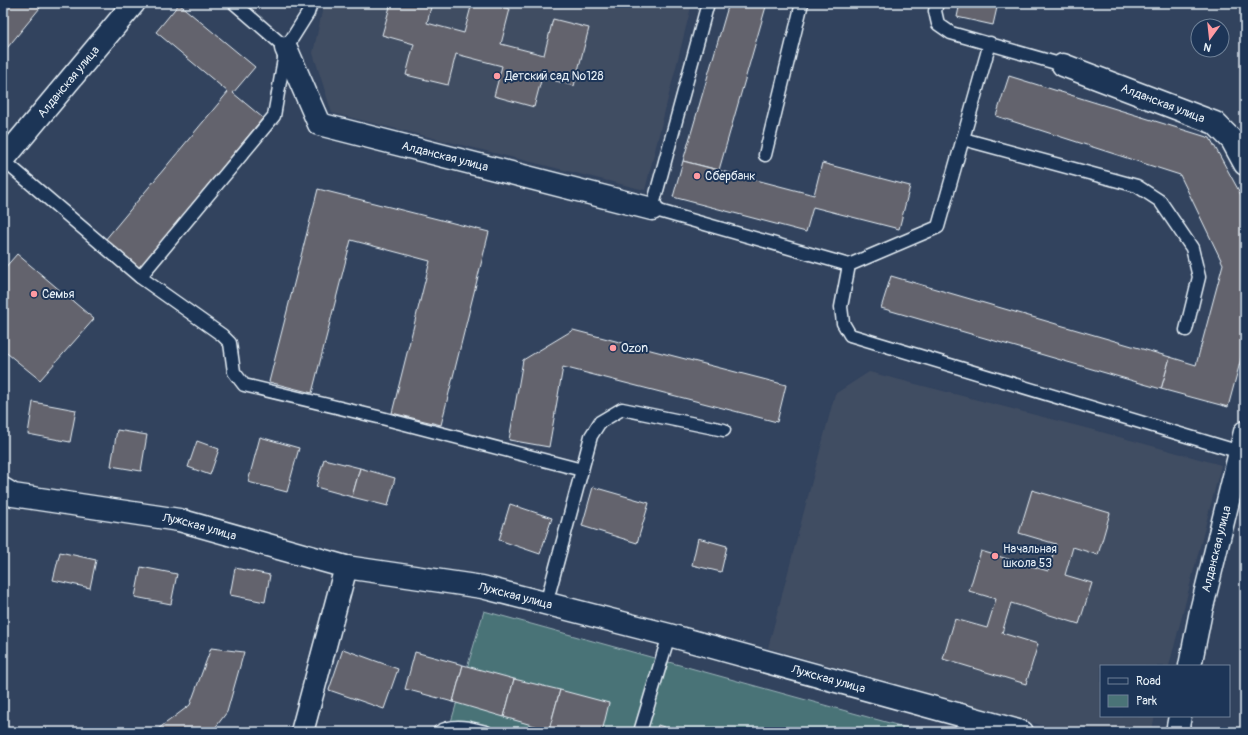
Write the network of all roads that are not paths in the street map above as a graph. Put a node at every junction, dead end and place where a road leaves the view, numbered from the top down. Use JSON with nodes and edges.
{"nodes":[{"id":1,"x":134,"y":3,"type":"edge"},
{"id":2,"x":234,"y":3,"type":"edge"},
{"id":3,"x":311,"y":3,"type":"edge"},
{"id":4,"x":708,"y":3,"type":"edge"},
{"id":5,"x":802,"y":3,"type":"edge"},
{"id":6,"x":937,"y":3,"type":"edge"},
{"id":7,"x":990,"y":43,"type":"junction"},
{"id":8,"x":286,"y":48,"type":"junction"},
{"id":9,"x":1063,"y":65,"type":"joint"},
{"id":10,"x":963,"y":139,"type":"junction"},
{"id":11,"x":765,"y":155,"type":"dead end"},
{"id":12,"x":3,"y":160,"type":"edge"},
{"id":13,"x":1245,"y":164,"type":"edge"},
{"id":14,"x":652,"y":209,"type":"junction"},
{"id":15,"x":849,"y":265,"type":"junction"},
{"id":16,"x":140,"y":277,"type":"junction"},
{"id":17,"x":1186,"y":330,"type":"dead end"},
{"id":18,"x":724,"y":430,"type":"dead end"},
{"id":19,"x":1243,"y":447,"type":"edge"},
{"id":20,"x":582,"y":470,"type":"junction"},
{"id":21,"x":3,"y":489,"type":"edge"},
{"id":22,"x":346,"y":567,"type":"junction"},
{"id":23,"x":546,"y":604,"type":"junction"},
{"id":24,"x":669,"y":635,"type":"junction"},
{"id":25,"x":1190,"y":665,"type":"edge"},
{"id":26,"x":1180,"y":717,"type":"edge"},
{"id":27,"x":307,"y":731,"type":"edge"},
{"id":28,"x":439,"y":732,"type":"edge"},
{"id":29,"x":486,"y":732,"type":"edge"},
{"id":30,"x":640,"y":732,"type":"edge"},
{"id":31,"x":1022,"y":732,"type":"edge"},
{"id":32,"x":1176,"y":732,"type":"edge"}],
"edges":[{"from":1,"to":12,"type":"street","name":"Алданская улица"},
{"from":2,"to":8,"type":"lane"},
{"from":3,"to":8,"type":"lane"},
{"from":4,"to":14,"type":"lane"},
{"from":5,"to":11,"type":"lane"},
{"from":6,"to":7,"type":"lane"},
{"from":7,"to":9,"type":"lane"},
{"from":7,"to":10,"type":"lane"},
{"from":8,"to":14,"type":"street","name":"Алданская улица"},
{"from":8,"to":16,"type":"lane"},
{"from":9,"to":13,"type":"street","name":"Алданская улица"},
{"from":10,"to":15,"type":"lane"},
{"from":10,"to":17,"type":"lane"},
{"from":12,"to":16,"type":"lane"},
{"from":14,"to":15,"type":"lane"},
{"from":15,"to":19,"type":"lane"},
{"from":16,"to":20,"type":"lane"},
{"from":18,"to":20,"type":"lane"},
{"from":19,"to":25,"type":"street","name":"Алданская улица"},
{"from":20,"to":23,"type":"lane"},
{"from":21,"to":22,"type":"street","name":"Лужская улица"},
{"from":22,"to":23,"type":"street","name":"Лужская улица"},
{"from":22,"to":27,"type":"street"},
{"from":23,"to":24,"type":"street","name":"Лужская улица"},
{"from":24,"to":30,"type":"lane"},
{"from":24,"to":31,"type":"street","name":"Лужская улица"},
{"from":26,"to":32,"type":"street"},
{"from":28,"to":29,"type":"lane"}]}
